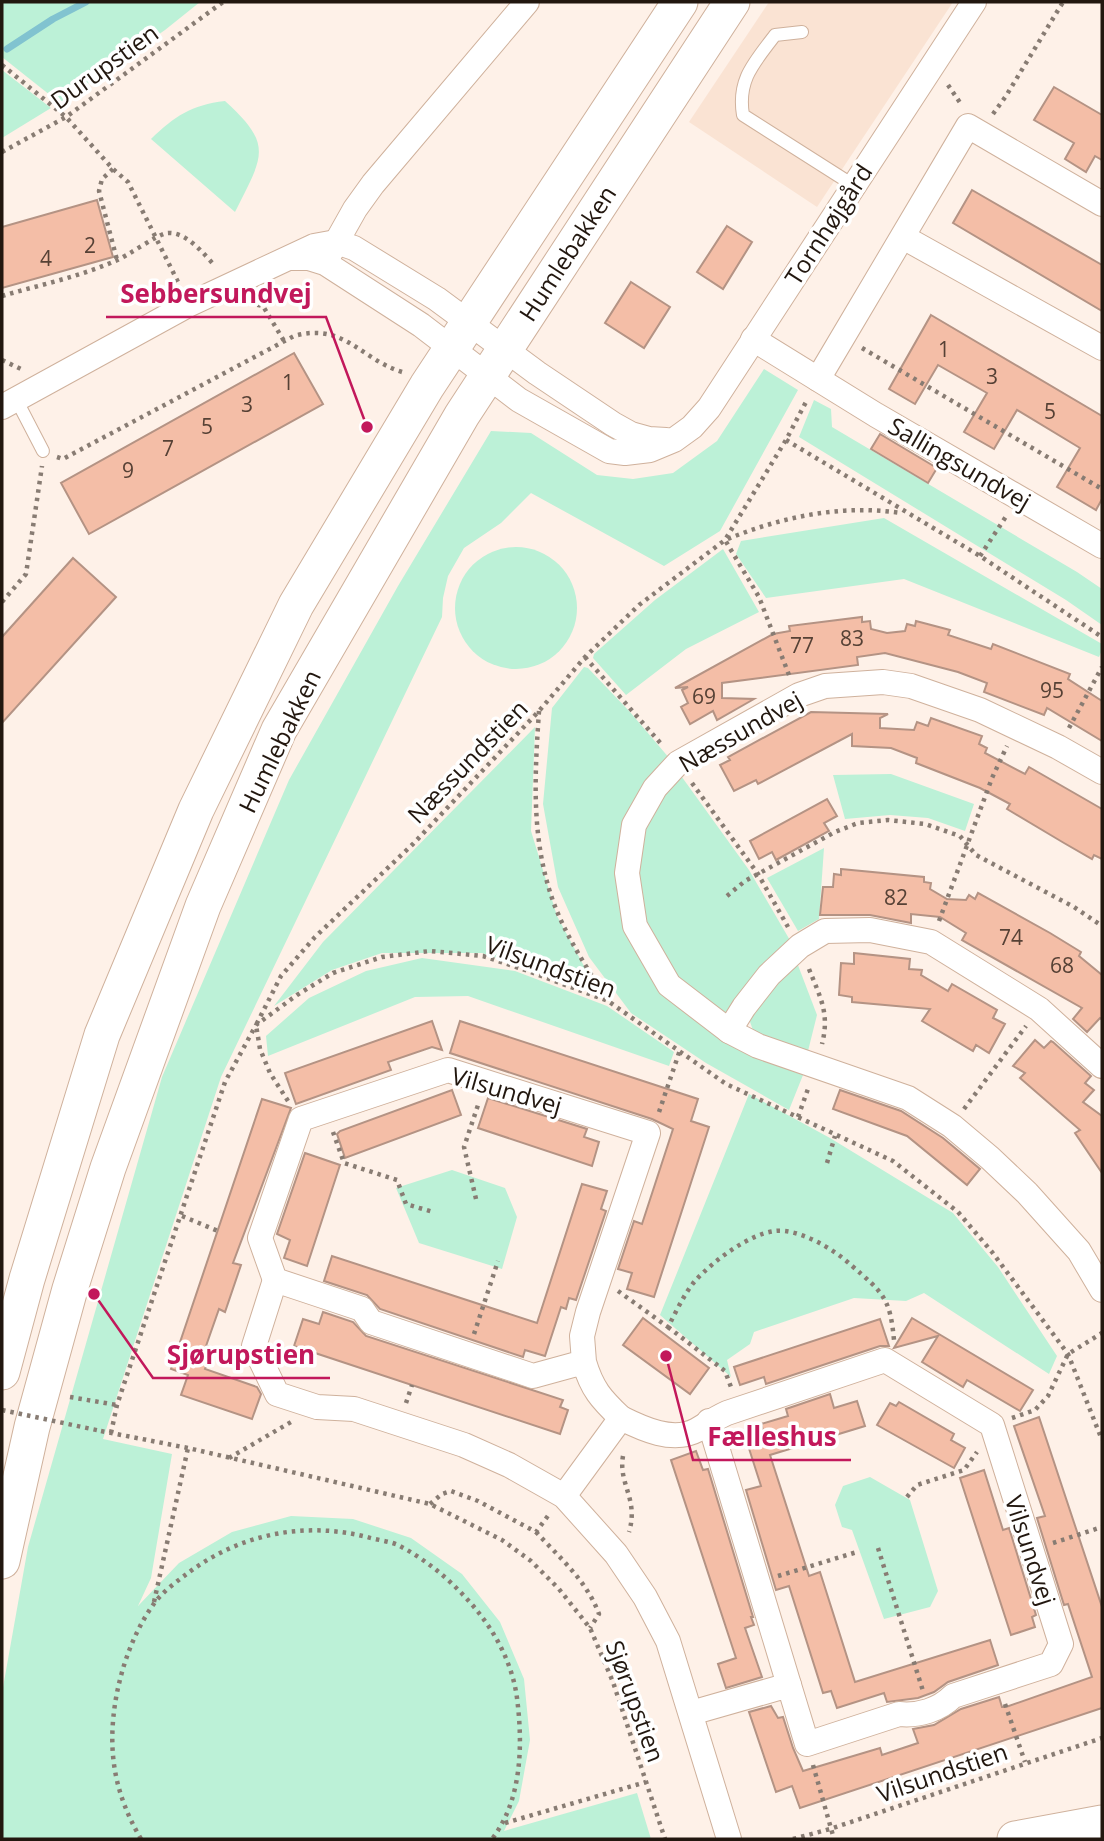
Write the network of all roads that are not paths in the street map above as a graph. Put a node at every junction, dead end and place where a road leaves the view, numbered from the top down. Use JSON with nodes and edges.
{"nodes":[{"id":1,"x":527,"y":2,"type":"edge"},
{"id":2,"x":680,"y":2,"type":"edge"},
{"id":3,"x":974,"y":2,"type":"edge"},
{"id":4,"x":736,"y":6,"type":"edge"},
{"id":5,"x":802,"y":32,"type":"dead end"},
{"id":6,"x":853,"y":185,"type":"junction"},
{"id":7,"x":1102,"y":204,"type":"edge"},
{"id":8,"x":903,"y":237,"type":"junction"},
{"id":9,"x":331,"y":253,"type":"junction"},
{"id":10,"x":460,"y":335,"type":"junction"},
{"id":11,"x":753,"y":339,"type":"junction"},
{"id":12,"x":1102,"y":348,"type":"edge"},
{"id":13,"x":496,"y":362,"type":"junction"},
{"id":14,"x":818,"y":379,"type":"junction"},
{"id":15,"x":9,"y":403,"type":"edge"},
{"id":16,"x":674,"y":440,"type":"junction"},
{"id":17,"x":43,"y":451,"type":"road end"},
{"id":18,"x":1102,"y":547,"type":"edge"},
{"id":19,"x":1102,"y":772,"type":"edge"},
{"id":20,"x":729,"y":1031,"type":"junction"},
{"id":21,"x":1102,"y":1066,"type":"edge"},
{"id":22,"x":275,"y":1280,"type":"junction"},
{"id":23,"x":1102,"y":1290,"type":"edge"},
{"id":24,"x":584,"y":1362,"type":"junction"},
{"id":25,"x":2,"y":1372,"type":"edge"},
{"id":26,"x":709,"y":1421,"type":"junction"},
{"id":27,"x":630,"y":1423,"type":"junction"},
{"id":28,"x":564,"y":1496,"type":"junction"},
{"id":29,"x":2,"y":1561,"type":"edge"},
{"id":30,"x":789,"y":1685,"type":"junction"},
{"id":31,"x":691,"y":1713,"type":"junction"},
{"id":32,"x":1102,"y":1823,"type":"edge"},
{"id":33,"x":729,"y":1839,"type":"edge"},
{"id":34,"x":1015,"y":1839,"type":"edge"}],
"edges":[{"from":1,"to":9,"type":"street"},
{"from":2,"to":10,"type":"street","name":"Humlebakken"},
{"from":3,"to":6,"type":"street","name":"Tornhøjgård"},
{"from":4,"to":13,"type":"street","name":"Humlebakken"},
{"from":5,"to":6,"type":"lane"},
{"from":6,"to":11,"type":"street","name":"Tornhøjgård"},
{"from":7,"to":8,"type":"street"},
{"from":8,"to":12,"type":"street"},
{"from":8,"to":14,"type":"street"},
{"from":9,"to":10,"type":"street","name":"Tornhøjgård"},
{"from":9,"to":15,"type":"street"},
{"from":10,"to":13,"type":"street","name":"Tornhøjgård"},
{"from":10,"to":25,"type":"street","name":"Humlebakken"},
{"from":11,"to":14,"type":"street","name":"Sallingsundvej"},
{"from":11,"to":16,"type":"street","name":"Tornhøjgård"},
{"from":13,"to":16,"type":"street","name":"Tornhøjgård"},
{"from":13,"to":16,"type":"street","name":"Tornhøjgård"},
{"from":13,"to":29,"type":"street","name":"Humlebakken"},
{"from":14,"to":18,"type":"street","name":"Sallingsundvej"},
{"from":15,"to":17,"type":"lane"},
{"from":19,"to":20,"type":"street","name":"Næssundvej"},
{"from":20,"to":21,"type":"street"},
{"from":20,"to":23,"type":"street","name":"Næssundvej"},
{"from":22,"to":24,"type":"street"},
{"from":22,"to":24,"type":"street","name":"Vilsundvej"},
{"from":22,"to":28,"type":"street"},
{"from":24,"to":27,"type":"street","name":"Vilsundvej"},
{"from":26,"to":27,"type":"street"},
{"from":26,"to":30,"type":"street"},
{"from":26,"to":30,"type":"street","name":"Vilsundvej"},
{"from":27,"to":28,"type":"street"},
{"from":28,"to":31,"type":"street"},
{"from":30,"to":31,"type":"street"},
{"from":31,"to":33,"type":"street"},
{"from":32,"to":34,"type":"street"}]}
